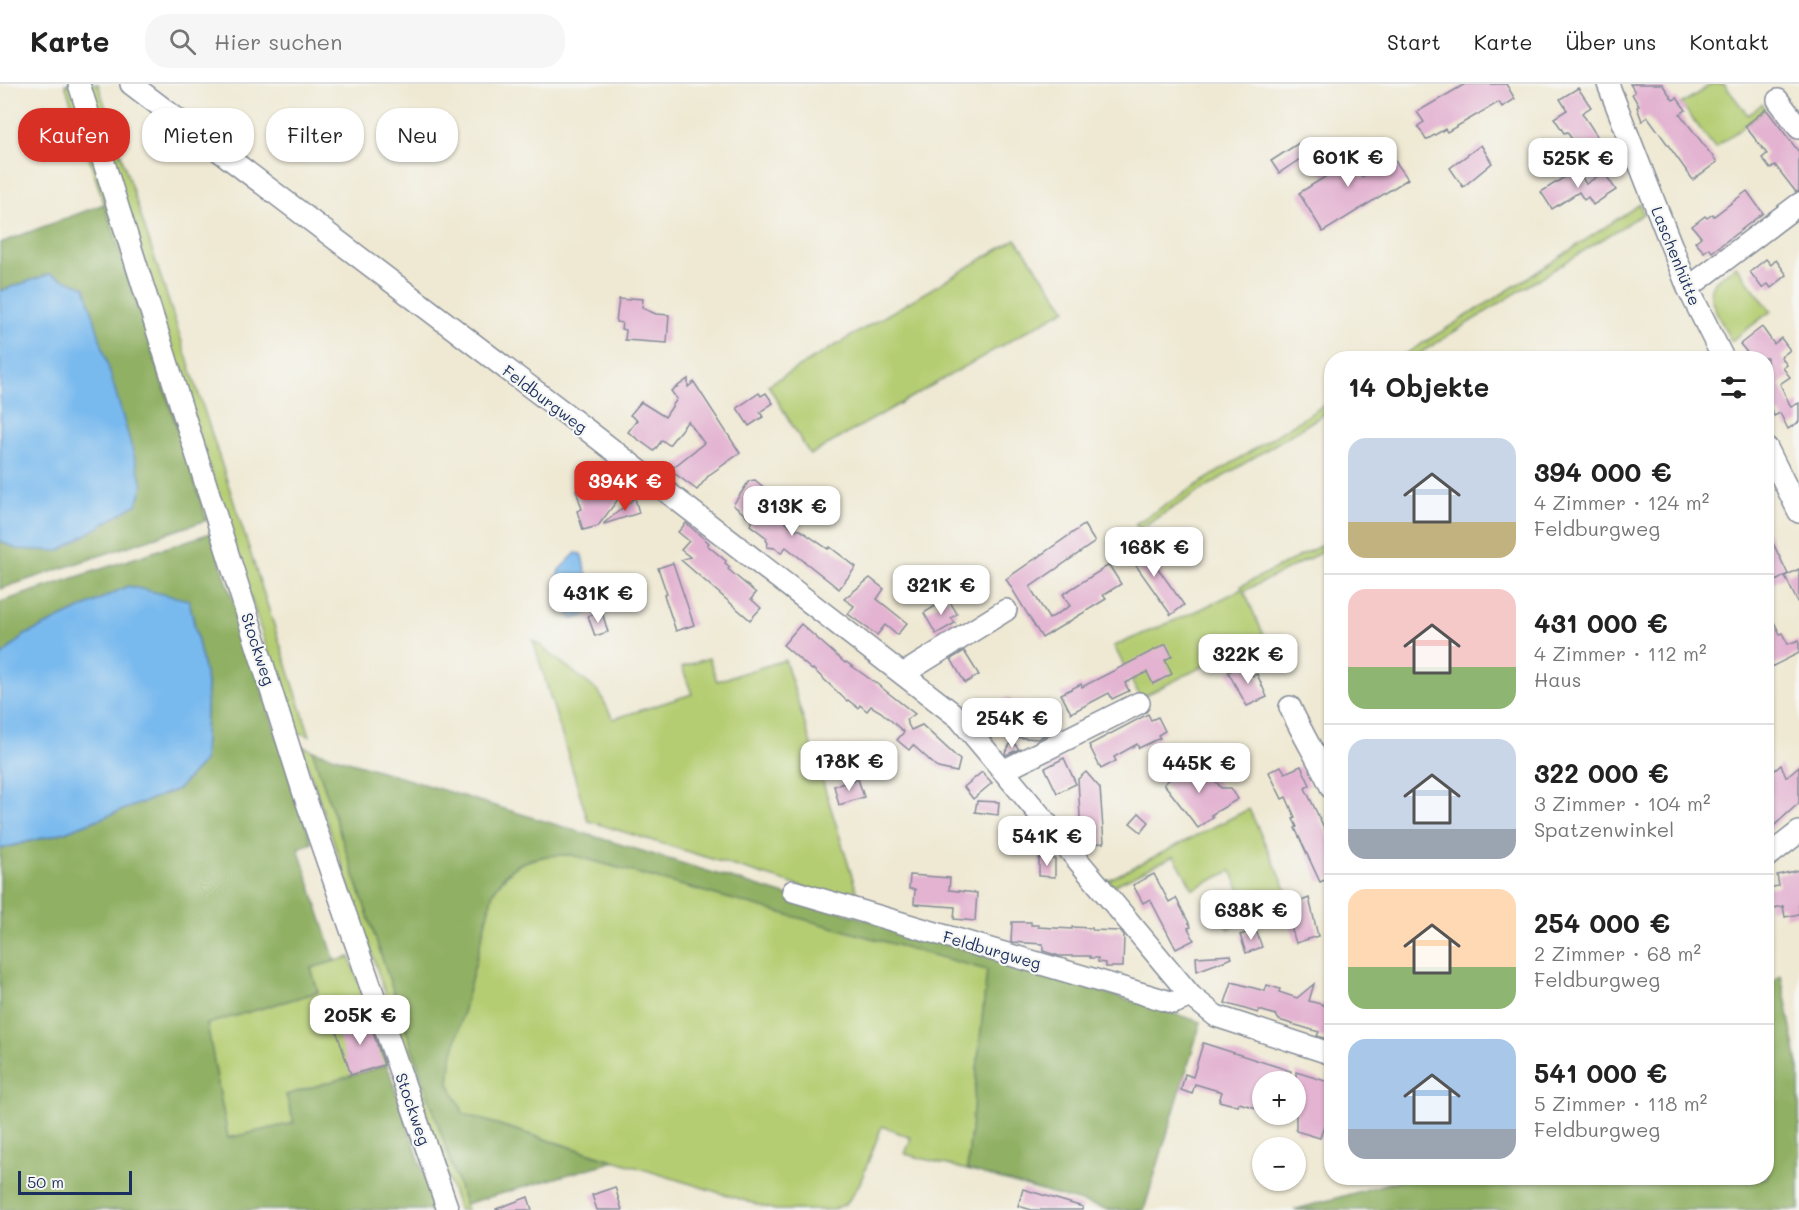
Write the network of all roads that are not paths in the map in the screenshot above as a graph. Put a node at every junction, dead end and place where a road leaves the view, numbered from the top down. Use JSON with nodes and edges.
{"nodes":[{"id":1,"x":79,"y":84,"type":"edge"},
{"id":2,"x":131,"y":84,"type":"edge"},
{"id":3,"x":1608,"y":84,"type":"edge"},
{"id":4,"x":1778,"y":100,"type":"dead end"},
{"id":5,"x":1799,"y":128,"type":"edge"},
{"id":6,"x":1799,"y":204,"type":"edge"},
{"id":7,"x":1688,"y":288,"type":"junction"},
{"id":8,"x":1720,"y":351,"type":"edge"},
{"id":9,"x":1774,"y":464,"type":"edge"},
{"id":10,"x":1799,"y":512,"type":"edge"},
{"id":11,"x":1006,"y":610,"type":"dead end"},
{"id":12,"x":903,"y":674,"type":"junction"},
{"id":13,"x":1139,"y":703,"type":"dead end"},
{"id":14,"x":1290,"y":707,"type":"dead end"},
{"id":15,"x":1003,"y":771,"type":"junction"},
{"id":16,"x":1324,"y":772,"type":"edge"},
{"id":17,"x":1799,"y":832,"type":"edge"},
{"id":18,"x":1774,"y":852,"type":"edge"},
{"id":19,"x":793,"y":891,"type":"dead end"},
{"id":20,"x":1191,"y":996,"type":"junction"},
{"id":21,"x":1324,"y":1051,"type":"edge"},
{"id":22,"x":448,"y":1210,"type":"edge"}],
"edges":[{"from":1,"to":22,"type":"street","name":"Stockweg"},
{"from":2,"to":12,"type":"street","name":"Feldburgweg"},
{"from":3,"to":7,"type":"street","name":"Laschenhütte"},
{"from":4,"to":5,"type":"street"},
{"from":6,"to":7,"type":"street"},
{"from":7,"to":8,"type":"street","name":"Laschenhütte"},
{"from":9,"to":10,"type":"street"},
{"from":11,"to":12,"type":"street"},
{"from":12,"to":15,"type":"street","name":"Feldburgweg"},
{"from":13,"to":15,"type":"street"},
{"from":14,"to":16,"type":"street"},
{"from":15,"to":20,"type":"street","name":"Feldburgweg"},
{"from":17,"to":18,"type":"street"},
{"from":19,"to":20,"type":"street","name":"Feldburgweg"},
{"from":20,"to":21,"type":"street","name":"Feldburgweg"}]}
